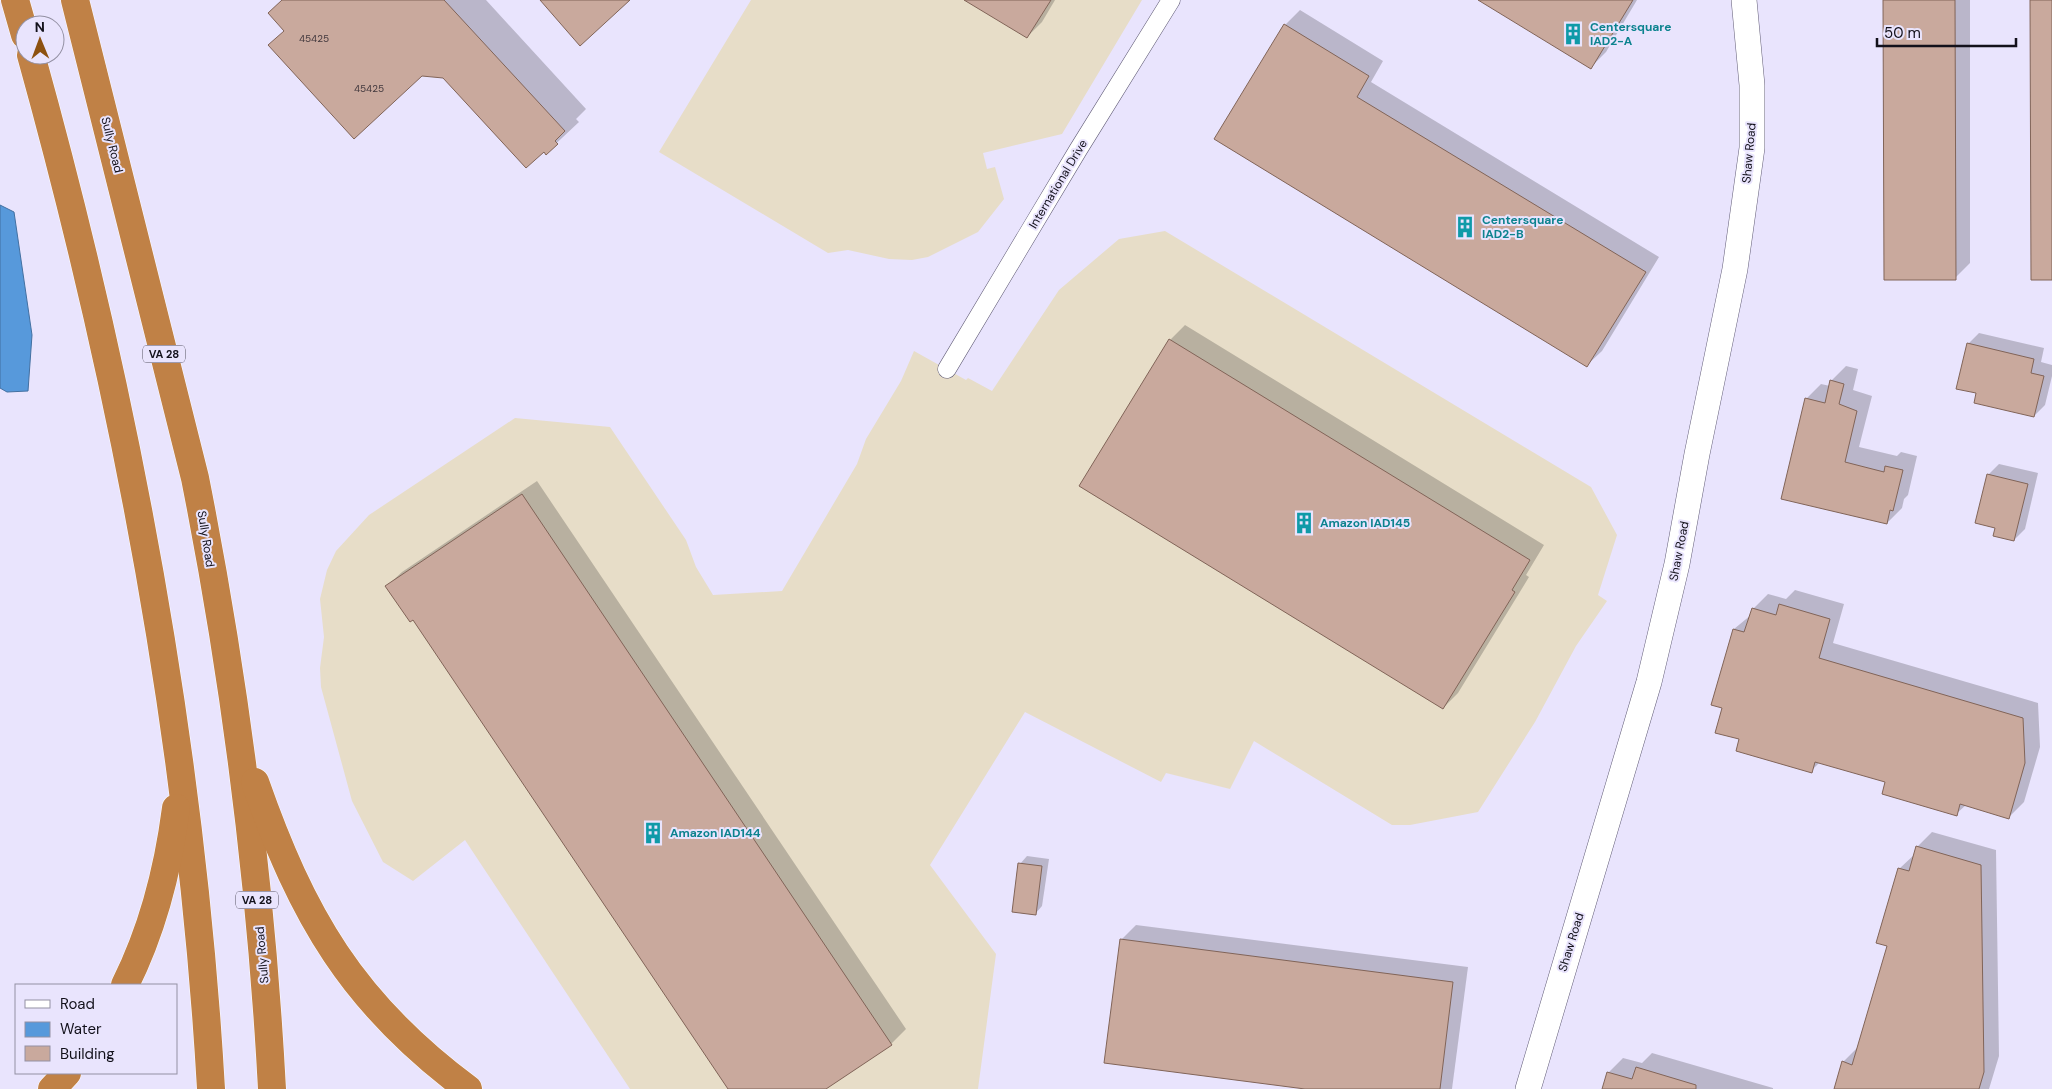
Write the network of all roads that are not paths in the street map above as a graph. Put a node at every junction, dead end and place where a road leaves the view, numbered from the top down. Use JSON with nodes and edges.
{"nodes":[{"id":1,"x":15,"y":0,"type":"edge"},
{"id":2,"x":75,"y":0,"type":"edge"},
{"id":3,"x":1171,"y":0,"type":"edge"},
{"id":4,"x":1744,"y":0,"type":"edge"},
{"id":5,"x":19,"y":15,"type":"edge"},
{"id":6,"x":34,"y":65,"type":"edge"},
{"id":7,"x":947,"y":369,"type":"dead end"},
{"id":8,"x":234,"y":713,"type":"junction"},
{"id":9,"x":179,"y":761,"type":"junction"},
{"id":10,"x":125,"y":984,"type":"edge"},
{"id":11,"x":66,"y":1074,"type":"edge"},
{"id":12,"x":52,"y":1089,"type":"edge"},
{"id":13,"x":211,"y":1089,"type":"edge"},
{"id":14,"x":272,"y":1089,"type":"edge"},
{"id":15,"x":468,"y":1089,"type":"edge"},
{"id":16,"x":1528,"y":1089,"type":"edge"}],
"edges":[{"from":1,"to":5,"type":"highway"},
{"from":2,"to":8,"type":"highway","name":"Sully Road","number":"VA 28"},
{"from":3,"to":7,"type":"street","name":"International Drive"},
{"from":4,"to":16,"type":"main road","name":"Shaw Road"},
{"from":6,"to":9,"type":"highway"},
{"from":8,"to":14,"type":"highway","name":"Sully Road","number":"VA 28"},
{"from":8,"to":15,"type":"highway"},
{"from":9,"to":10,"type":"highway"},
{"from":9,"to":13,"type":"highway"},
{"from":11,"to":12,"type":"highway"}]}
